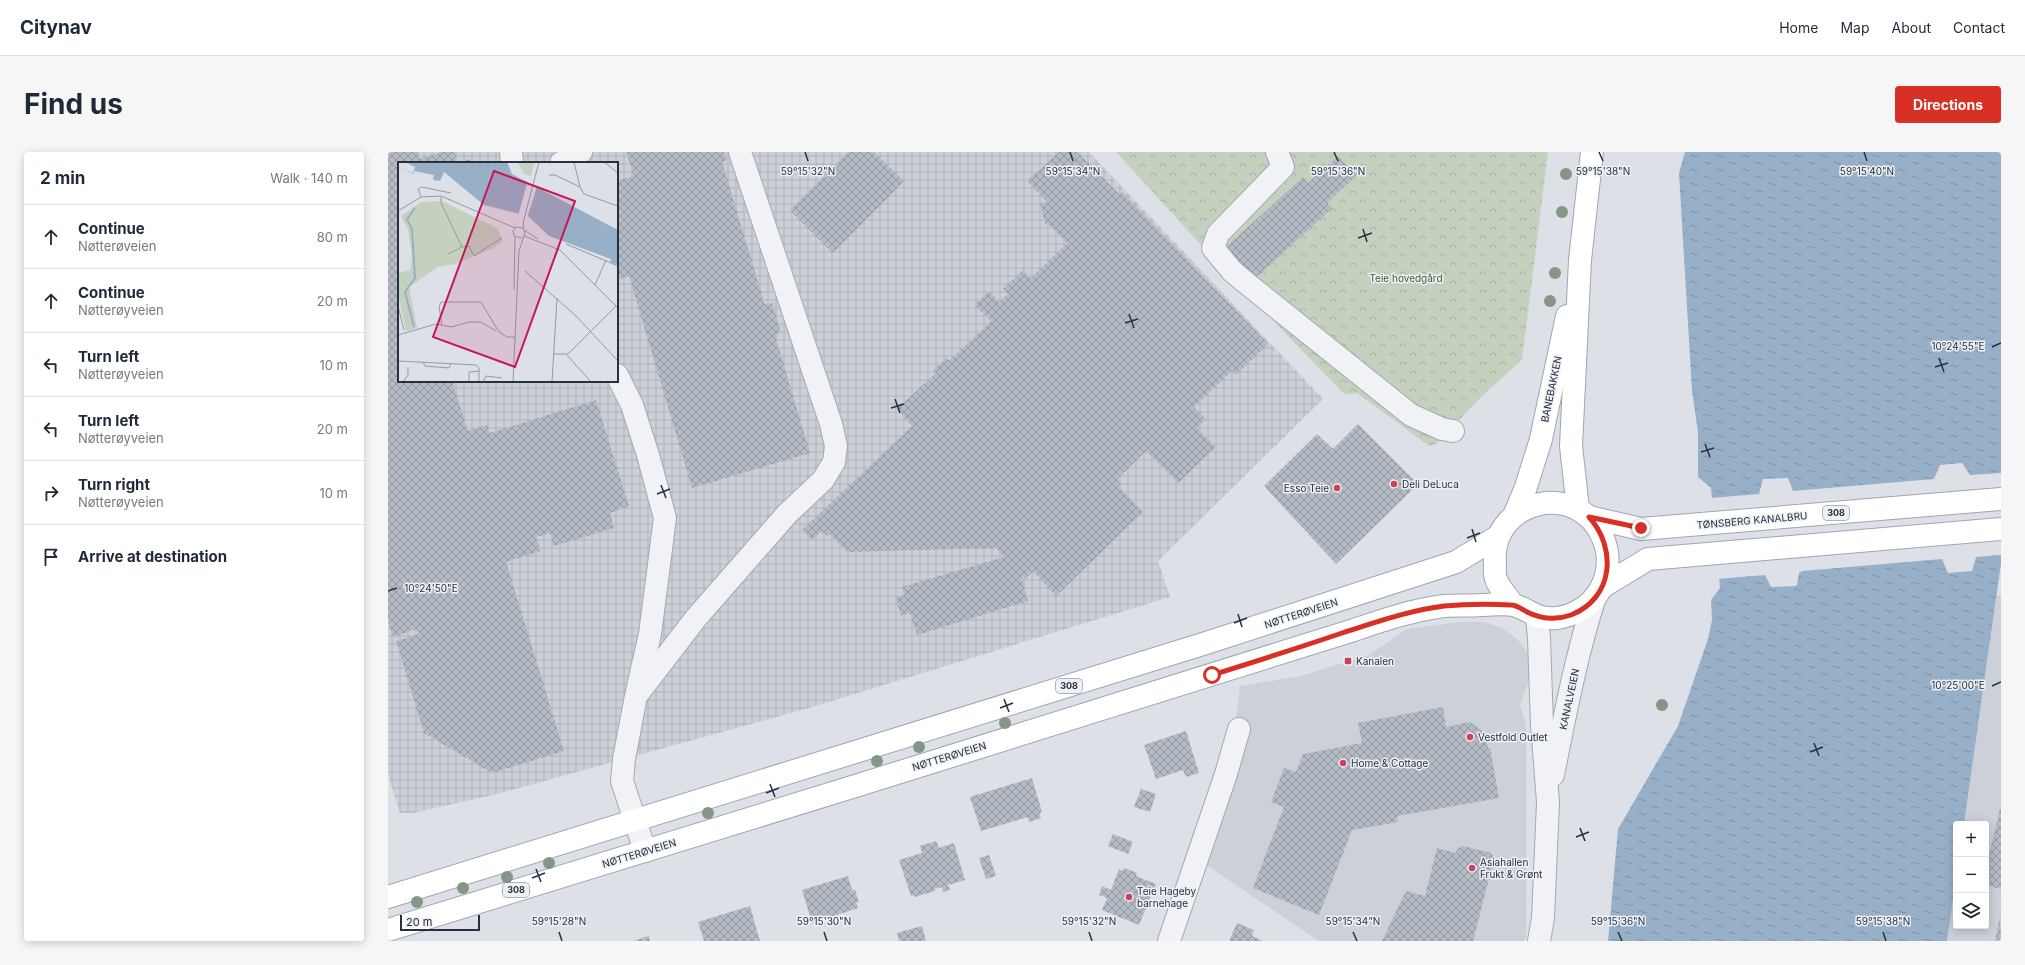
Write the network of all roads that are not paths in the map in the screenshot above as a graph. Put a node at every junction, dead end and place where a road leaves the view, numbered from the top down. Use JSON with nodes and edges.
{"nodes":[{"id":1,"x":511,"y":152,"type":"edge"},
{"id":2,"x":581,"y":152,"type":"edge"},
{"id":3,"x":740,"y":152,"type":"edge"},
{"id":4,"x":1277,"y":152,"type":"edge"},
{"id":5,"x":1592,"y":152,"type":"edge"},
{"id":6,"x":512,"y":162,"type":"edge"},
{"id":7,"x":563,"y":162,"type":"edge"},
{"id":8,"x":1580,"y":260,"type":"junction"},
{"id":9,"x":618,"y":376,"type":"edge"},
{"id":10,"x":1453,"y":431,"type":"dead end"},
{"id":11,"x":2001,"y":499,"type":"edge"},
{"id":12,"x":1584,"y":513,"type":"junction"},
{"id":13,"x":1514,"y":516,"type":"junction"},
{"id":14,"x":2001,"y":528,"type":"edge"},
{"id":15,"x":1497,"y":537,"type":"junction"},
{"id":16,"x":1599,"y":592,"type":"junction"},
{"id":17,"x":1513,"y":605,"type":"junction"},
{"id":18,"x":1536,"y":617,"type":"junction"},
{"id":19,"x":636,"y":696,"type":"junction"},
{"id":20,"x":1239,"y":729,"type":"dead end"},
{"id":21,"x":1548,"y":802,"type":"junction"},
{"id":22,"x":635,"y":820,"type":"junction"},
{"id":23,"x":645,"y":851,"type":"junction"},
{"id":24,"x":388,"y":897,"type":"edge"},
{"id":25,"x":388,"y":930,"type":"edge"},
{"id":26,"x":1169,"y":941,"type":"edge"},
{"id":27,"x":1539,"y":941,"type":"edge"}],
"edges":[{"from":1,"to":6,"type":"street"},
{"from":2,"to":7,"type":"street"},
{"from":3,"to":19,"type":"street"},
{"from":4,"to":10,"type":"street"},
{"from":5,"to":8,"type":"main road","name":"BANEBAKKEN"},
{"from":8,"to":12,"type":"main road","name":"BANEBAKKEN"},
{"from":8,"to":13,"type":"main road","name":"BANEBAKKEN"},
{"from":9,"to":19,"type":"street"},
{"from":11,"to":12,"type":"main road","name":"TØNSBERG KANALBRU","number":"308"},
{"from":12,"to":13,"type":"main road","number":"308"},
{"from":12,"to":16,"type":"main road"},
{"from":13,"to":15,"type":"main road","number":"308"},
{"from":14,"to":16,"type":"main road","number":"308"},
{"from":15,"to":17,"type":"main road","number":"308"},
{"from":15,"to":22,"type":"main road","name":"NØTTERØVEIEN","number":"308"},
{"from":16,"to":18,"type":"main road","number":"308"},
{"from":16,"to":21,"type":"street","name":"KANALVEIEN"},
{"from":17,"to":18,"type":"main road","number":"308"},
{"from":17,"to":23,"type":"main road","name":"NØTTERØVEIEN","number":"308"},
{"from":18,"to":21,"type":"street","name":"KANALVEIEN"},
{"from":19,"to":22,"type":"street"},
{"from":20,"to":26,"type":"street"},
{"from":21,"to":27,"type":"street","name":"KANALVEIEN"},
{"from":22,"to":23,"type":"street"},
{"from":22,"to":24,"type":"main road","name":"NØTTERØVEIEN","number":"308"},
{"from":23,"to":25,"type":"main road","name":"NØTTERØVEIEN","number":"308"}]}
